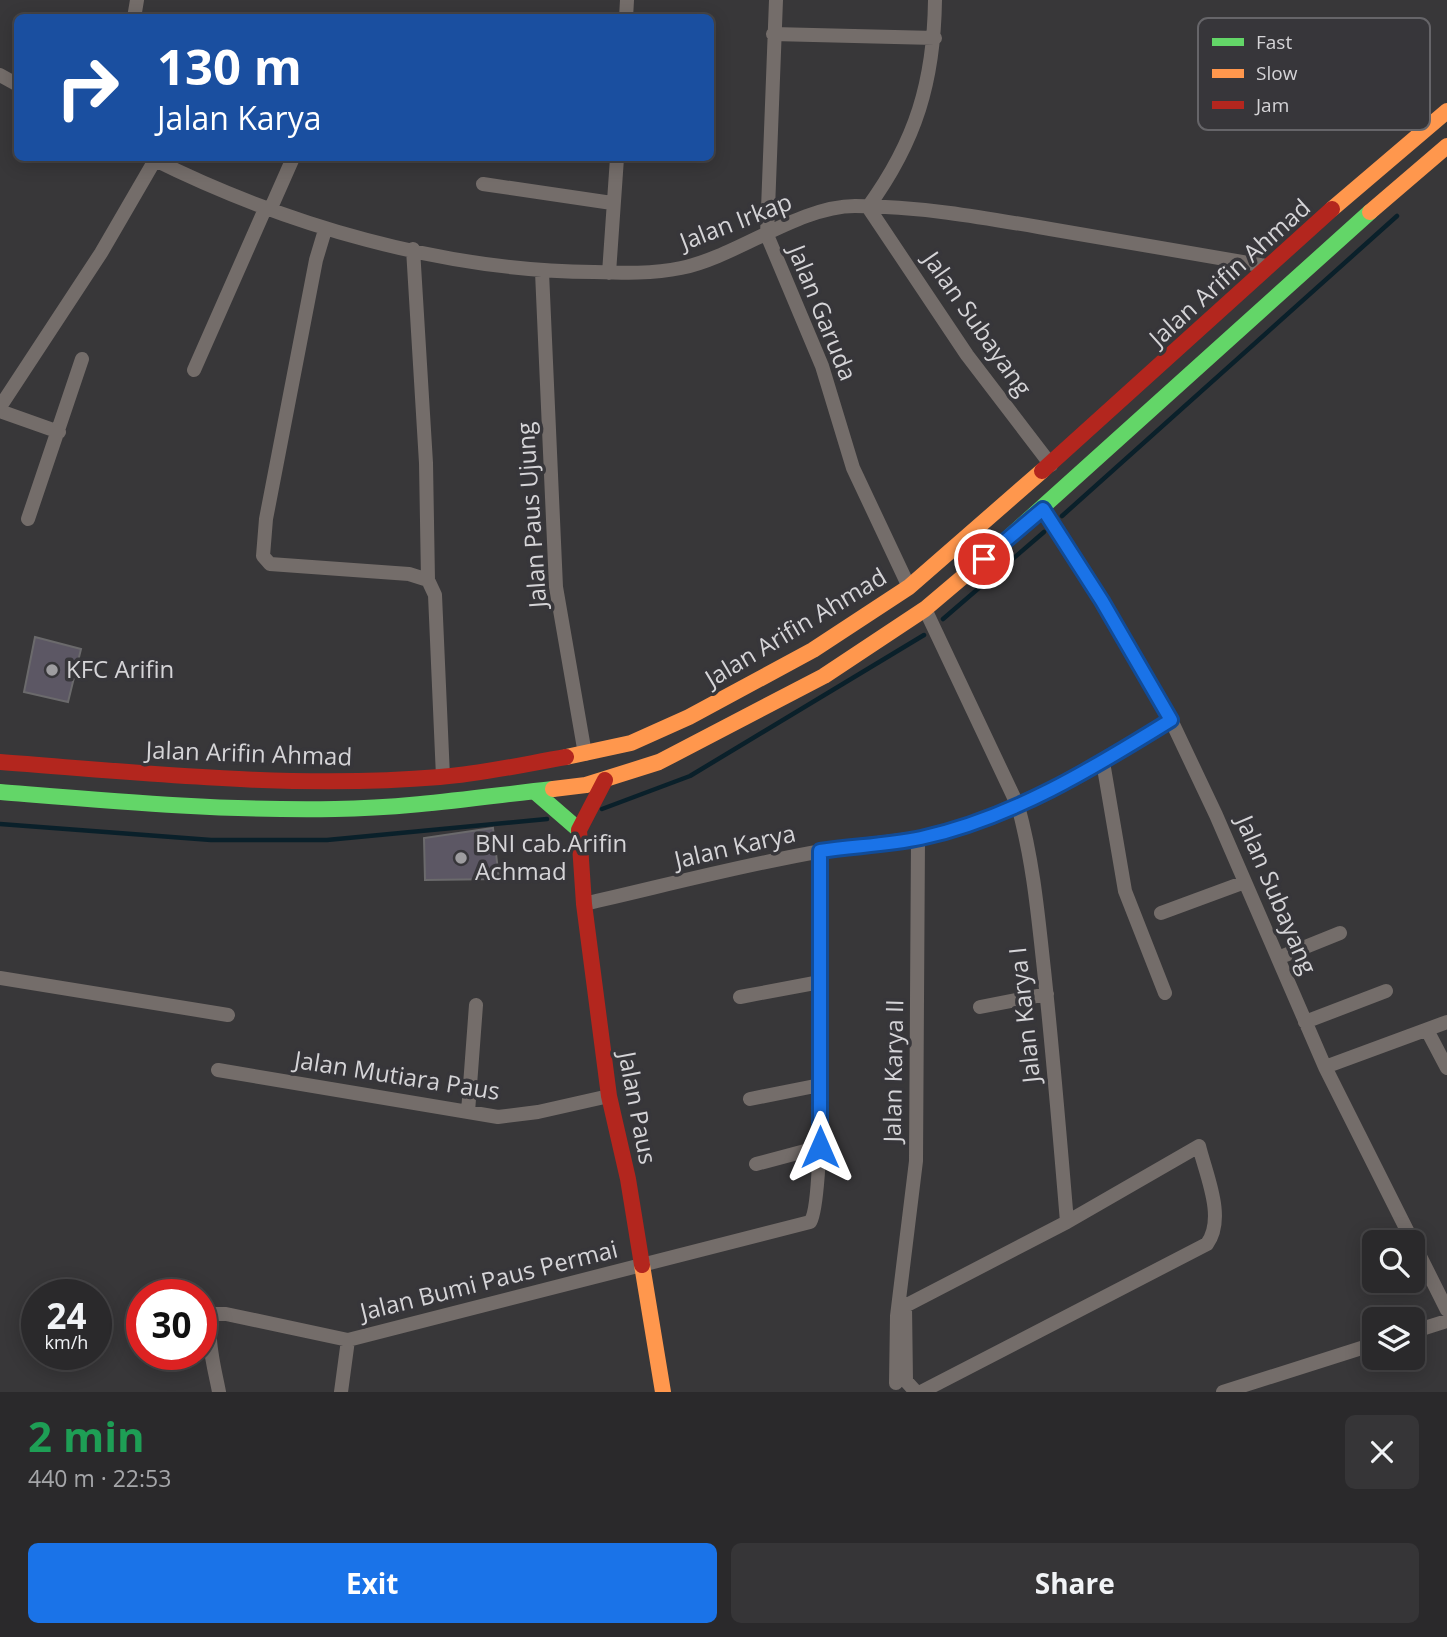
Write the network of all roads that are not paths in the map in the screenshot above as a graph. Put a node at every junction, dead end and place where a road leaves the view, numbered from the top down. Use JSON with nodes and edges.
{"nodes":[{"id":1,"x":776,"y":0,"type":"edge"},
{"id":2,"x":935,"y":0,"type":"edge"},
{"id":3,"x":773,"y":34,"type":"junction"},
{"id":4,"x":934,"y":38,"type":"junction"},
{"id":5,"x":1447,"y":111,"type":"edge"},
{"id":6,"x":1430,"y":126,"type":"edge"},
{"id":7,"x":1425,"y":130,"type":"edge"},
{"id":8,"x":1447,"y":146,"type":"edge"},
{"id":9,"x":152,"y":161,"type":"edge"},
{"id":10,"x":292,"y":161,"type":"edge"},
{"id":11,"x":617,"y":161,"type":"edge"},
{"id":12,"x":1439,"y":161,"type":"edge"},
{"id":13,"x":177,"y":163,"type":"edge"},
{"id":14,"x":483,"y":184,"type":"dead end"},
{"id":15,"x":612,"y":203,"type":"junction"},
{"id":16,"x":868,"y":207,"type":"junction"},
{"id":17,"x":268,"y":210,"type":"junction"},
{"id":18,"x":325,"y":230,"type":"junction"},
{"id":19,"x":1309,"y":231,"type":"junction"},
{"id":20,"x":766,"y":235,"type":"junction"},
{"id":21,"x":414,"y":249,"type":"junction"},
{"id":22,"x":1326,"y":250,"type":"junction"},
{"id":23,"x":1266,"y":265,"type":"junction"},
{"id":24,"x":542,"y":272,"type":"junction"},
{"id":25,"x":609,"y":273,"type":"junction"},
{"id":26,"x":82,"y":359,"type":"dead end"},
{"id":27,"x":194,"y":370,"type":"dead end"},
{"id":28,"x":0,"y":409,"type":"edge"},
{"id":29,"x":59,"y":432,"type":"junction"},
{"id":30,"x":1051,"y":465,"type":"junction"},
{"id":31,"x":1043,"y":509,"type":"junction"},
{"id":32,"x":28,"y":519,"type":"dead end"},
{"id":33,"x":428,"y":580,"type":"junction"},
{"id":34,"x":909,"y":587,"type":"junction"},
{"id":35,"x":925,"y":609,"type":"junction"},
{"id":36,"x":1171,"y":720,"type":"junction"},
{"id":37,"x":585,"y":754,"type":"junction"},
{"id":38,"x":0,"y":762,"type":"edge"},
{"id":39,"x":1102,"y":762,"type":"junction"},
{"id":40,"x":131,"y":773,"type":"junction"},
{"id":41,"x":443,"y":777,"type":"junction"},
{"id":42,"x":605,"y":780,"type":"junction"},
{"id":43,"x":534,"y":791,"type":"junction"},
{"id":44,"x":0,"y":792,"type":"edge"},
{"id":45,"x":128,"y":802,"type":"junction"},
{"id":46,"x":1018,"y":806,"type":"junction"},
{"id":47,"x":579,"y":830,"type":"junction"},
{"id":48,"x":918,"y":839,"type":"junction"},
{"id":49,"x":820,"y":851,"type":"junction"},
{"id":50,"x":1245,"y":882,"type":"junction"},
{"id":51,"x":584,"y":904,"type":"junction"},
{"id":52,"x":1160,"y":913,"type":"dead end"},
{"id":53,"x":1340,"y":933,"type":"dead end"},
{"id":54,"x":1278,"y":958,"type":"junction"},
{"id":55,"x":0,"y":978,"type":"edge"},
{"id":56,"x":820,"y":982,"type":"junction"},
{"id":57,"x":1386,"y":991,"type":"dead end"},
{"id":58,"x":1165,"y":993,"type":"dead end"},
{"id":59,"x":1047,"y":994,"type":"junction"},
{"id":60,"x":740,"y":997,"type":"dead end"},
{"id":61,"x":475,"y":1005,"type":"dead end"},
{"id":62,"x":980,"y":1007,"type":"dead end"},
{"id":63,"x":228,"y":1015,"type":"dead end"},
{"id":64,"x":1305,"y":1022,"type":"junction"},
{"id":65,"x":1447,"y":1022,"type":"edge"},
{"id":66,"x":1427,"y":1030,"type":"junction"},
{"id":67,"x":1325,"y":1067,"type":"junction"},
{"id":68,"x":1447,"y":1068,"type":"edge"},
{"id":69,"x":218,"y":1070,"type":"dead end"},
{"id":70,"x":820,"y":1085,"type":"junction"},
{"id":71,"x":609,"y":1096,"type":"junction"},
{"id":72,"x":750,"y":1099,"type":"dead end"},
{"id":73,"x":468,"y":1112,"type":"junction"},
{"id":74,"x":820,"y":1147,"type":"junction"},
{"id":75,"x":756,"y":1164,"type":"dead end"},
{"id":76,"x":1067,"y":1222,"type":"junction"},
{"id":77,"x":643,"y":1265,"type":"junction"},
{"id":78,"x":1447,"y":1310,"type":"edge"},
{"id":79,"x":1447,"y":1321,"type":"edge"},
{"id":80,"x":1425,"y":1328,"type":"edge"},
{"id":81,"x":348,"y":1340,"type":"junction"},
{"id":82,"x":1362,"y":1348,"type":"edge"},
{"id":83,"x":896,"y":1382,"type":"dead end"},
{"id":84,"x":219,"y":1392,"type":"edge"},
{"id":85,"x":341,"y":1392,"type":"edge"},
{"id":86,"x":663,"y":1392,"type":"edge"},
{"id":87,"x":918,"y":1392,"type":"edge"},
{"id":88,"x":1223,"y":1392,"type":"edge"}],
"edges":[{"from":1,"to":3,"type":"street","name":"Jalan Garuda"},
{"from":2,"to":4,"type":"street"},
{"from":3,"to":4,"type":"street"},
{"from":3,"to":20,"type":"street","name":"Jalan Garuda"},
{"from":4,"to":16,"type":"street"},
{"from":5,"to":6,"type":"main road","name":"Jalan Arifin Ahmad"},
{"from":7,"to":19,"type":"main road","name":"Jalan Arifin Ahmad"},
{"from":8,"to":12,"type":"main road","name":"Jalan Arifin Ahmad"},
{"from":9,"to":28,"type":"street"},
{"from":10,"to":17,"type":"street"},
{"from":11,"to":15,"type":"street"},
{"from":12,"to":22,"type":"main road","name":"Jalan Arifin Ahmad"},
{"from":13,"to":17,"type":"street","name":"Jalan Irkap"},
{"from":14,"to":15,"type":"street"},
{"from":15,"to":25,"type":"street"},
{"from":16,"to":20,"type":"street","name":"Jalan Irkap"},
{"from":16,"to":23,"type":"street","name":"Jalan Irkap"},
{"from":16,"to":30,"type":"street","name":"Jalan Subayang"},
{"from":17,"to":18,"type":"street","name":"Jalan Irkap"},
{"from":17,"to":27,"type":"street"},
{"from":18,"to":21,"type":"street","name":"Jalan Irkap"},
{"from":18,"to":33,"type":"street"},
{"from":19,"to":22,"type":"main road"},
{"from":19,"to":23,"type":"main road","name":"Jalan Arifin Ahmad"},
{"from":20,"to":25,"type":"street","name":"Jalan Irkap"},
{"from":20,"to":34,"type":"street","name":"Jalan Garuda"},
{"from":21,"to":24,"type":"street","name":"Jalan Irkap"},
{"from":21,"to":33,"type":"street"},
{"from":22,"to":31,"type":"main road","name":"Jalan Arifin Ahmad"},
{"from":23,"to":30,"type":"main road","name":"Jalan Arifin Ahmad"},
{"from":24,"to":25,"type":"street","name":"Jalan Irkap"},
{"from":24,"to":37,"type":"street","name":"Jalan Paus Ujung"},
{"from":26,"to":29,"type":"street"},
{"from":28,"to":29,"type":"street"},
{"from":29,"to":32,"type":"street"},
{"from":30,"to":34,"type":"main road","name":"Jalan Arifin Ahmad"},
{"from":31,"to":35,"type":"main road","name":"Jalan Arifin Ahmad"},
{"from":31,"to":36,"type":"street","name":"Jalan Subayang"},
{"from":33,"to":41,"type":"street"},
{"from":34,"to":37,"type":"main road","name":"Jalan Arifin Ahmad"},
{"from":35,"to":42,"type":"main road","name":"Jalan Arifin Ahmad"},
{"from":35,"to":46,"type":"street"},
{"from":36,"to":39,"type":"street","name":"Jalan Karya"},
{"from":36,"to":50,"type":"street","name":"Jalan Subayang"},
{"from":37,"to":41,"type":"main road","name":"Jalan Arifin Ahmad"},
{"from":38,"to":40,"type":"main road","name":"Jalan Arifin Ahmad"},
{"from":39,"to":46,"type":"street","name":"Jalan Karya"},
{"from":39,"to":58,"type":"street"},
{"from":40,"to":41,"type":"main road","name":"Jalan Arifin Ahmad"},
{"from":40,"to":45,"type":"main road"},
{"from":42,"to":43,"type":"main road","name":"Jalan Arifin Ahmad"},
{"from":42,"to":47,"type":"main road"},
{"from":43,"to":45,"type":"main road","name":"Jalan Arifin Ahmad"},
{"from":43,"to":47,"type":"main road"},
{"from":44,"to":45,"type":"main road","name":"Jalan Arifin Ahmad"},
{"from":46,"to":48,"type":"street","name":"Jalan Karya"},
{"from":46,"to":59,"type":"street","name":"Jalan Karya I"},
{"from":47,"to":51,"type":"main road","name":"Jalan Paus"},
{"from":48,"to":49,"type":"street","name":"Jalan Karya"},
{"from":48,"to":83,"type":"street","name":"Jalan Karya II"},
{"from":49,"to":51,"type":"street","name":"Jalan Karya"},
{"from":49,"to":56,"type":"street"},
{"from":50,"to":52,"type":"street"},
{"from":50,"to":54,"type":"street","name":"Jalan Subayang"},
{"from":51,"to":71,"type":"main road","name":"Jalan Paus"},
{"from":53,"to":54,"type":"street"},
{"from":54,"to":64,"type":"street","name":"Jalan Subayang"},
{"from":55,"to":63,"type":"street"},
{"from":56,"to":60,"type":"street"},
{"from":56,"to":70,"type":"street"},
{"from":57,"to":64,"type":"street"},
{"from":59,"to":62,"type":"street"},
{"from":59,"to":76,"type":"street","name":"Jalan Karya I"},
{"from":61,"to":73,"type":"street"},
{"from":64,"to":67,"type":"street","name":"Jalan Subayang"},
{"from":65,"to":66,"type":"street"},
{"from":66,"to":67,"type":"street"},
{"from":66,"to":68,"type":"street"},
{"from":67,"to":78,"type":"street","name":"Jalan Subayang"},
{"from":69,"to":73,"type":"street","name":"Jalan Mutiara Paus"},
{"from":70,"to":72,"type":"street"},
{"from":70,"to":74,"type":"street"},
{"from":71,"to":73,"type":"street","name":"Jalan Mutiara Paus"},
{"from":71,"to":77,"type":"main road","name":"Jalan Paus"},
{"from":74,"to":75,"type":"street"},
{"from":74,"to":77,"type":"street","name":"Jalan Bumi Paus Permai"},
{"from":76,"to":87,"type":"street"},
{"from":76,"to":87,"type":"street"},
{"from":77,"to":81,"type":"street","name":"Jalan Bumi Paus Permai"},
{"from":77,"to":86,"type":"main road","name":"Jalan Paus"},
{"from":79,"to":80,"type":"street"},
{"from":81,"to":84,"type":"street","name":"Jalan Bumi Paus Permai"},
{"from":81,"to":85,"type":"street"},
{"from":82,"to":88,"type":"street"}]}
